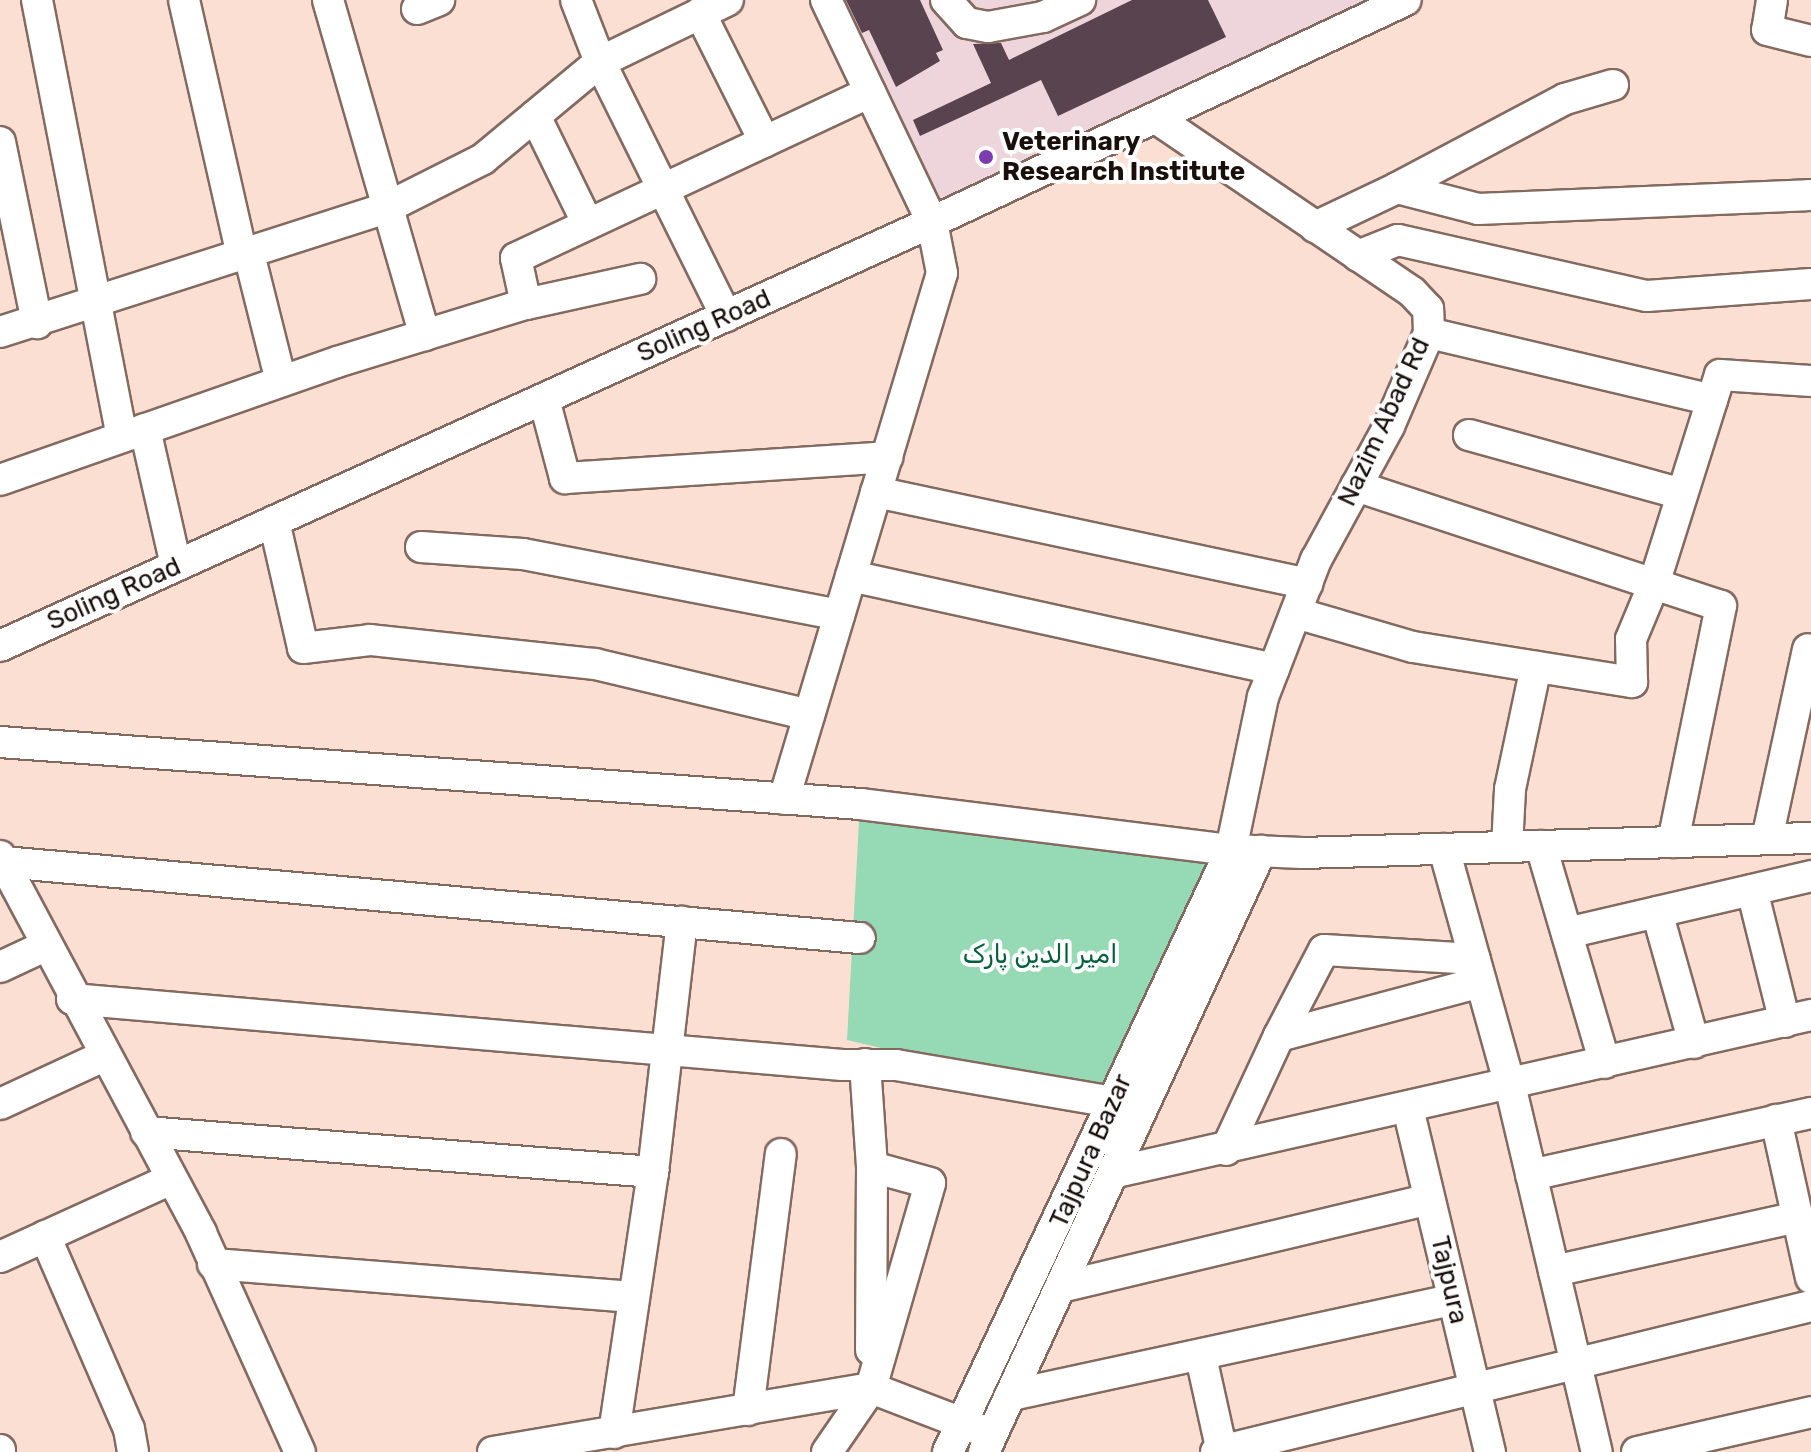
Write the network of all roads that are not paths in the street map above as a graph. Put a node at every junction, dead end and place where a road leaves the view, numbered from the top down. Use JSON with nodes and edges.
{"nodes":[{"id":1,"x":37,"y":0,"type":"edge"},
{"id":2,"x":184,"y":0,"type":"edge"},
{"id":3,"x":328,"y":0,"type":"edge"},
{"id":4,"x":576,"y":0,"type":"edge"},
{"id":5,"x":728,"y":0,"type":"edge"},
{"id":6,"x":826,"y":0,"type":"edge"},
{"id":7,"x":946,"y":0,"type":"edge"},
{"id":8,"x":1080,"y":0,"type":"edge"},
{"id":9,"x":1406,"y":0,"type":"edge"},
{"id":10,"x":1772,"y":0,"type":"edge"},
{"id":11,"x":700,"y":13,"type":"junction"},
{"id":12,"x":1811,"y":41,"type":"edge"},
{"id":13,"x":600,"y":62,"type":"junction"},
{"id":14,"x":1613,"y":85,"type":"dead end"},
{"id":15,"x":870,"y":92,"type":"junction"},
{"id":16,"x":535,"y":116,"type":"junction"},
{"id":17,"x":1156,"y":118,"type":"junction"},
{"id":18,"x":0,"y":142,"type":"edge"},
{"id":19,"x":765,"y":142,"type":"junction"},
{"id":20,"x":1397,"y":188,"type":"junction"},
{"id":21,"x":664,"y":190,"type":"junction"},
{"id":22,"x":1811,"y":195,"type":"edge"},
{"id":23,"x":386,"y":208,"type":"junction"},
{"id":24,"x":932,"y":222,"type":"junction"},
{"id":25,"x":588,"y":224,"type":"junction"},
{"id":26,"x":1315,"y":227,"type":"junction"},
{"id":27,"x":245,"y":255,"type":"junction"},
{"id":28,"x":1358,"y":256,"type":"junction"},
{"id":29,"x":640,"y":279,"type":"dead end"},
{"id":30,"x":1811,"y":284,"type":"edge"},
{"id":31,"x":96,"y":304,"type":"junction"},
{"id":32,"x":526,"y":304,"type":"junction"},
{"id":33,"x":726,"y":316,"type":"junction"},
{"id":34,"x":37,"y":323,"type":"junction"},
{"id":35,"x":0,"y":332,"type":"edge"},
{"id":36,"x":1429,"y":333,"type":"junction"},
{"id":37,"x":425,"y":335,"type":"junction"},
{"id":38,"x":281,"y":381,"type":"junction"},
{"id":39,"x":1811,"y":381,"type":"edge"},
{"id":40,"x":544,"y":399,"type":"junction"},
{"id":41,"x":1712,"y":400,"type":"junction"},
{"id":42,"x":134,"y":433,"type":"junction"},
{"id":43,"x":1469,"y":435,"type":"dead end"},
{"id":44,"x":887,"y":457,"type":"junction"},
{"id":45,"x":0,"y":480,"type":"edge"},
{"id":46,"x":1356,"y":486,"type":"junction"},
{"id":47,"x":876,"y":492,"type":"junction"},
{"id":48,"x":1682,"y":494,"type":"junction"},
{"id":49,"x":274,"y":521,"type":"junction"},
{"id":50,"x":421,"y":547,"type":"dead end"},
{"id":51,"x":176,"y":566,"type":"junction"},
{"id":52,"x":851,"y":576,"type":"junction"},
{"id":53,"x":1307,"y":584,"type":"junction"},
{"id":54,"x":1654,"y":584,"type":"junction"},
{"id":55,"x":1296,"y":613,"type":"junction"},
{"id":56,"x":839,"y":615,"type":"junction"},
{"id":57,"x":0,"y":646,"type":"edge"},
{"id":58,"x":1808,"y":649,"type":"dead end"},
{"id":59,"x":1536,"y":667,"type":"junction"},
{"id":60,"x":1274,"y":669,"type":"junction"},
{"id":61,"x":809,"y":715,"type":"junction"},
{"id":62,"x":0,"y":742,"type":"edge"},
{"id":63,"x":784,"y":799,"type":"junction"},
{"id":64,"x":1811,"y":838,"type":"edge"},
{"id":65,"x":1767,"y":839,"type":"junction"},
{"id":66,"x":1673,"y":842,"type":"junction"},
{"id":67,"x":1541,"y":846,"type":"junction"},
{"id":68,"x":1507,"y":847,"type":"junction"},
{"id":69,"x":1444,"y":849,"type":"junction"},
{"id":70,"x":1231,"y":850,"type":"junction"},
{"id":71,"x":1261,"y":851,"type":"junction"},
{"id":72,"x":2,"y":859,"type":"edge"},
{"id":73,"x":1811,"y":876,"type":"edge"},
{"id":74,"x":1752,"y":890,"type":"junction"},
{"id":75,"x":1657,"y":912,"type":"junction"},
{"id":76,"x":682,"y":922,"type":"junction"},
{"id":77,"x":1567,"y":933,"type":"junction"},
{"id":78,"x":860,"y":938,"type":"dead end"},
{"id":79,"x":45,"y":946,"type":"junction"},
{"id":80,"x":0,"y":967,"type":"edge"},
{"id":81,"x":1478,"y":970,"type":"junction"},
{"id":82,"x":72,"y":999,"type":"junction"},
{"id":83,"x":1798,"y":1019,"type":"edge"},
{"id":84,"x":1279,"y":1036,"type":"junction"},
{"id":85,"x":1694,"y":1043,"type":"junction"},
{"id":86,"x":667,"y":1050,"type":"junction"},
{"id":87,"x":104,"y":1056,"type":"junction"},
{"id":88,"x":1605,"y":1063,"type":"junction"},
{"id":89,"x":865,"y":1064,"type":"junction"},
{"id":90,"x":1510,"y":1085,"type":"junction"},
{"id":91,"x":0,"y":1104,"type":"edge"},
{"id":92,"x":1408,"y":1108,"type":"junction"},
{"id":93,"x":1124,"y":1109,"type":"junction"},
{"id":94,"x":1811,"y":1113,"type":"edge"},
{"id":95,"x":1776,"y":1120,"type":"junction"},
{"id":96,"x":146,"y":1132,"type":"junction"},
{"id":97,"x":1226,"y":1150,"type":"junction"},
{"id":98,"x":781,"y":1154,"type":"dead end"},
{"id":99,"x":872,"y":1167,"type":"junction"},
{"id":100,"x":653,"y":1172,"type":"junction"},
{"id":101,"x":1116,"y":1172,"type":"junction"},
{"id":102,"x":1531,"y":1175,"type":"junction"},
{"id":103,"x":171,"y":1179,"type":"junction"},
{"id":104,"x":1429,"y":1199,"type":"junction"},
{"id":105,"x":1797,"y":1217,"type":"junction"},
{"id":106,"x":45,"y":1236,"type":"junction"},
{"id":107,"x":0,"y":1257,"type":"edge"},
{"id":108,"x":213,"y":1264,"type":"junction"},
{"id":109,"x":1554,"y":1271,"type":"junction"},
{"id":110,"x":1811,"y":1278,"type":"edge"},
{"id":111,"x":1061,"y":1287,"type":"junction"},
{"id":112,"x":634,"y":1297,"type":"junction"},
{"id":113,"x":1453,"y":1300,"type":"junction"},
{"id":114,"x":1811,"y":1306,"type":"edge"},
{"id":115,"x":1201,"y":1357,"type":"junction"},
{"id":116,"x":1575,"y":1362,"type":"junction"},
{"id":117,"x":1474,"y":1386,"type":"junction"},
{"id":118,"x":871,"y":1388,"type":"junction"},
{"id":119,"x":1012,"y":1395,"type":"junction"},
{"id":120,"x":748,"y":1410,"type":"junction"},
{"id":121,"x":1811,"y":1412,"type":"edge"},
{"id":122,"x":961,"y":1422,"type":"junction"},
{"id":123,"x":614,"y":1433,"type":"junction"},
{"id":124,"x":988,"y":1444,"type":"edge"},
{"id":125,"x":133,"y":1452,"type":"edge"},
{"id":126,"x":300,"y":1452,"type":"edge"},
{"id":127,"x":493,"y":1452,"type":"edge"},
{"id":128,"x":827,"y":1452,"type":"edge"},
{"id":129,"x":948,"y":1452,"type":"edge"},
{"id":130,"x":1220,"y":1452,"type":"edge"},
{"id":131,"x":1490,"y":1452,"type":"edge"},
{"id":132,"x":1597,"y":1452,"type":"edge"},
{"id":133,"x":1637,"y":1452,"type":"edge"}],
"edges":[{"from":1,"to":31,"type":"street"},
{"from":2,"to":27,"type":"street"},
{"from":3,"to":23,"type":"street"},
{"from":4,"to":13,"type":"street"},
{"from":5,"to":11,"type":"street"},
{"from":6,"to":15,"type":"street"},
{"from":7,"to":8,"type":"street"},
{"from":9,"to":17,"type":"street","name":"Soling Road"},
{"from":10,"to":12,"type":"street"},
{"from":11,"to":13,"type":"street"},
{"from":11,"to":19,"type":"street"},
{"from":13,"to":16,"type":"street"},
{"from":13,"to":21,"type":"street"},
{"from":14,"to":20,"type":"street"},
{"from":15,"to":19,"type":"street"},
{"from":15,"to":24,"type":"street"},
{"from":16,"to":23,"type":"street"},
{"from":16,"to":25,"type":"street"},
{"from":17,"to":24,"type":"street","name":"Soling Road"},
{"from":17,"to":26,"type":"street","name":"Nazim Abad Rd"},
{"from":18,"to":34,"type":"street"},
{"from":19,"to":21,"type":"street"},
{"from":20,"to":22,"type":"street"},
{"from":20,"to":26,"type":"street"},
{"from":21,"to":25,"type":"street"},
{"from":21,"to":33,"type":"street"},
{"from":23,"to":27,"type":"street"},
{"from":23,"to":37,"type":"street"},
{"from":24,"to":33,"type":"street","name":"Soling Road"},
{"from":24,"to":44,"type":"street"},
{"from":25,"to":32,"type":"street"},
{"from":26,"to":28,"type":"street","name":"Nazim Abad Rd"},
{"from":27,"to":31,"type":"street"},
{"from":27,"to":38,"type":"street"},
{"from":28,"to":30,"type":"street"},
{"from":28,"to":36,"type":"street","name":"Nazim Abad Rd"},
{"from":29,"to":32,"type":"street"},
{"from":31,"to":34,"type":"street"},
{"from":31,"to":42,"type":"street"},
{"from":32,"to":37,"type":"street"},
{"from":33,"to":40,"type":"street","name":"Soling Road"},
{"from":34,"to":35,"type":"street"},
{"from":36,"to":41,"type":"street"},
{"from":36,"to":46,"type":"street","name":"Nazim Abad Rd"},
{"from":37,"to":38,"type":"street"},
{"from":38,"to":42,"type":"street"},
{"from":39,"to":41,"type":"street"},
{"from":40,"to":44,"type":"street"},
{"from":40,"to":49,"type":"street","name":"Soling Road"},
{"from":41,"to":48,"type":"street"},
{"from":42,"to":45,"type":"street"},
{"from":42,"to":51,"type":"street"},
{"from":43,"to":48,"type":"street"},
{"from":44,"to":47,"type":"street"},
{"from":46,"to":53,"type":"street","name":"Nazim Abad Rd"},
{"from":46,"to":54,"type":"street"},
{"from":47,"to":52,"type":"street"},
{"from":47,"to":53,"type":"street"},
{"from":48,"to":54,"type":"street"},
{"from":49,"to":51,"type":"street","name":"Soling Road"},
{"from":49,"to":61,"type":"street"},
{"from":50,"to":56,"type":"street"},
{"from":51,"to":57,"type":"street","name":"Soling Road"},
{"from":52,"to":56,"type":"street"},
{"from":52,"to":60,"type":"street"},
{"from":53,"to":55,"type":"street","name":"Nazim Abad Rd"},
{"from":54,"to":59,"type":"street"},
{"from":54,"to":66,"type":"street"},
{"from":55,"to":59,"type":"street"},
{"from":55,"to":60,"type":"street","name":"Nazim Abad Rd"},
{"from":56,"to":61,"type":"street"},
{"from":58,"to":65,"type":"street"},
{"from":59,"to":68,"type":"street"},
{"from":60,"to":70,"type":"street","name":"Nazim Abad Rd"},
{"from":61,"to":63,"type":"street"},
{"from":62,"to":63,"type":"street"},
{"from":63,"to":70,"type":"street"},
{"from":64,"to":65,"type":"street"},
{"from":65,"to":66,"type":"street"},
{"from":66,"to":67,"type":"street"},
{"from":67,"to":68,"type":"street"},
{"from":67,"to":77,"type":"street"},
{"from":68,"to":69,"type":"street"},
{"from":69,"to":71,"type":"street"},
{"from":69,"to":81,"type":"street"},
{"from":70,"to":71,"type":"street"},
{"from":70,"to":93,"type":"street","name":"Tajpura Bazar"},
{"from":71,"to":93,"type":"street","name":"Tajpura Bazar"},
{"from":72,"to":76,"type":"street"},
{"from":72,"to":79,"type":"street"},
{"from":73,"to":74,"type":"street"},
{"from":74,"to":75,"type":"street"},
{"from":74,"to":83,"type":"street"},
{"from":75,"to":77,"type":"street"},
{"from":75,"to":85,"type":"street"},
{"from":76,"to":78,"type":"street"},
{"from":76,"to":86,"type":"street"},
{"from":77,"to":88,"type":"street"},
{"from":79,"to":80,"type":"street"},
{"from":79,"to":82,"type":"street"},
{"from":81,"to":84,"type":"street"},
{"from":81,"to":84,"type":"street"},
{"from":81,"to":90,"type":"street"},
{"from":82,"to":86,"type":"street"},
{"from":82,"to":87,"type":"street"},
{"from":83,"to":85,"type":"street"},
{"from":84,"to":97,"type":"street"},
{"from":85,"to":88,"type":"street"},
{"from":86,"to":89,"type":"street"},
{"from":86,"to":100,"type":"street"},
{"from":87,"to":91,"type":"street"},
{"from":87,"to":96,"type":"street"},
{"from":88,"to":90,"type":"street"},
{"from":89,"to":93,"type":"street"},
{"from":89,"to":99,"type":"street"},
{"from":90,"to":92,"type":"street"},
{"from":90,"to":102,"type":"street"},
{"from":92,"to":97,"type":"street"},
{"from":92,"to":104,"type":"street","name":"Tajpura"},
{"from":93,"to":101,"type":"street","name":"Tajpura Bazar"},
{"from":93,"to":122,"type":"street","name":"Tajpura Bazar"},
{"from":94,"to":95,"type":"street"},
{"from":95,"to":102,"type":"street"},
{"from":95,"to":105,"type":"street"},
{"from":96,"to":100,"type":"street"},
{"from":96,"to":103,"type":"street"},
{"from":97,"to":101,"type":"street"},
{"from":98,"to":120,"type":"street"},
{"from":99,"to":118,"type":"street"},
{"from":99,"to":118,"type":"street"},
{"from":100,"to":112,"type":"street"},
{"from":101,"to":111,"type":"street","name":"Tajpura Bazar"},
{"from":102,"to":109,"type":"street"},
{"from":103,"to":106,"type":"street"},
{"from":103,"to":108,"type":"street"},
{"from":104,"to":111,"type":"street"},
{"from":104,"to":113,"type":"street","name":"Tajpura"},
{"from":105,"to":109,"type":"street"},
{"from":105,"to":110,"type":"street"},
{"from":106,"to":107,"type":"street"},
{"from":106,"to":125,"type":"street"},
{"from":108,"to":112,"type":"street"},
{"from":108,"to":126,"type":"street"},
{"from":109,"to":116,"type":"street"},
{"from":111,"to":119,"type":"street","name":"Tajpura Bazar"},
{"from":112,"to":123,"type":"street"},
{"from":113,"to":115,"type":"street"},
{"from":113,"to":117,"type":"street","name":"Tajpura"},
{"from":114,"to":116,"type":"street"},
{"from":115,"to":119,"type":"street"},
{"from":115,"to":130,"type":"street"},
{"from":116,"to":117,"type":"street"},
{"from":116,"to":132,"type":"street"},
{"from":117,"to":130,"type":"street"},
{"from":117,"to":131,"type":"street","name":"Tajpura"},
{"from":118,"to":120,"type":"street"},
{"from":118,"to":122,"type":"street"},
{"from":118,"to":128,"type":"street"},
{"from":119,"to":124,"type":"street","name":"Tajpura Bazar"},
{"from":120,"to":123,"type":"street"},
{"from":121,"to":133,"type":"street"},
{"from":122,"to":124,"type":"street"},
{"from":122,"to":129,"type":"street","name":"Tajpura Bazar"},
{"from":123,"to":127,"type":"street"}]}
